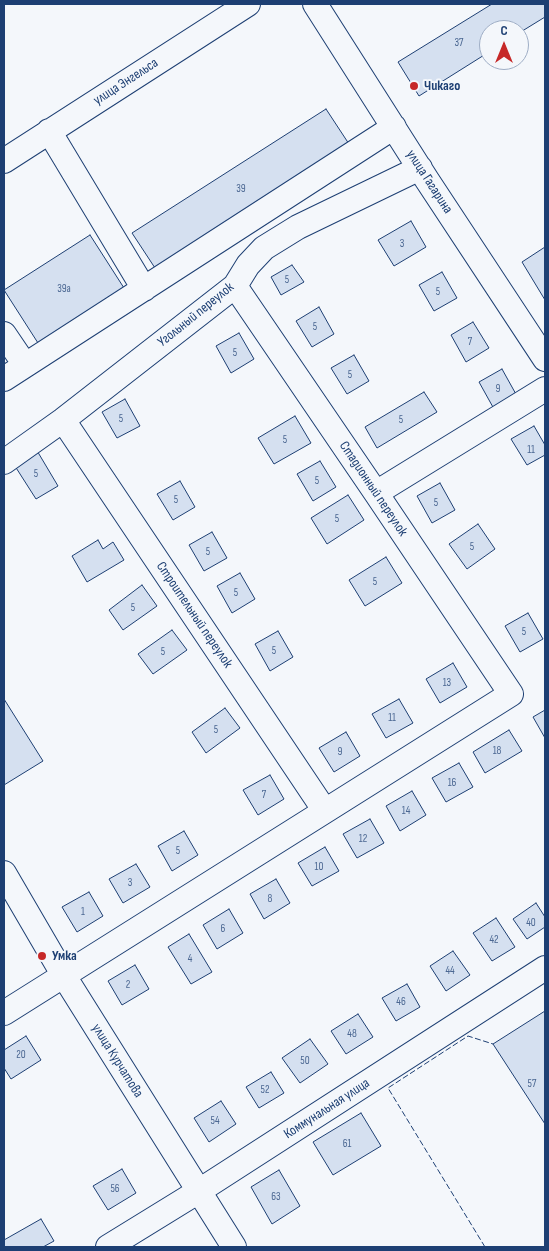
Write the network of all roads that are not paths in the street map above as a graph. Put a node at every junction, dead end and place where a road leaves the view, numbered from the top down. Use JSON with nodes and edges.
{"nodes":[{"id":1,"x":248,"y":4,"type":"edge"},
{"id":2,"x":316,"y":4,"type":"edge"},
{"id":3,"x":394,"y":127,"type":"junction"},
{"id":4,"x":49,"y":132,"type":"junction"},
{"id":5,"x":4,"y":161,"type":"edge"},
{"id":6,"x":420,"y":168,"type":"junction"},
{"id":7,"x":235,"y":286,"type":"junction"},
{"id":8,"x":144,"y":289,"type":"junction"},
{"id":9,"x":4,"y":334,"type":"edge"},
{"id":10,"x":545,"y":360,"type":"edge"},
{"id":11,"x":25,"y":365,"type":"junction"},
{"id":12,"x":4,"y":379,"type":"edge"},
{"id":13,"x":545,"y":389,"type":"edge"},
{"id":14,"x":63,"y":420,"type":"junction"},
{"id":15,"x":4,"y":462,"type":"edge"},
{"id":16,"x":376,"y":493,"type":"junction"},
{"id":17,"x":325,"y":811,"type":"junction"},
{"id":18,"x":4,"y":873,"type":"edge"},
{"id":19,"x":545,"y":968,"type":"edge"},
{"id":20,"x":64,"y":976,"type":"junction"},
{"id":21,"x":4,"y":1013,"type":"edge"},
{"id":22,"x":199,"y":1191,"type":"junction"},
{"id":23,"x":108,"y":1247,"type":"edge"},
{"id":24,"x":234,"y":1247,"type":"edge"}],
"edges":[{"from":1,"to":4,"type":"street","name":"улица Энгельса"},
{"from":2,"to":3,"type":"street","name":"улица Гагарина"},
{"from":3,"to":6,"type":"street","name":"улица Гагарина"},
{"from":3,"to":8,"type":"street"},
{"from":4,"to":5,"type":"street","name":"улица Энгельса"},
{"from":4,"to":8,"type":"street"},
{"from":6,"to":7,"type":"street","name":"Угольный переулок"},
{"from":6,"to":10,"type":"street","name":"улица Гагарина"},
{"from":7,"to":14,"type":"street","name":"Угольный переулок"},
{"from":7,"to":16,"type":"street","name":"Стадионный переулок"},
{"from":8,"to":11,"type":"street"},
{"from":9,"to":11,"type":"street"},
{"from":11,"to":12,"type":"street"},
{"from":13,"to":16,"type":"street"},
{"from":14,"to":15,"type":"street","name":"Угольный переулок"},
{"from":14,"to":17,"type":"street","name":"Строительный переулок"},
{"from":16,"to":17,"type":"street","name":"Стадионный переулок"},
{"from":17,"to":20,"type":"street"},
{"from":18,"to":20,"type":"street","name":"улица Курчатова"},
{"from":19,"to":22,"type":"street","name":"Коммунальная улица"},
{"from":20,"to":21,"type":"street"},
{"from":20,"to":22,"type":"street","name":"улица Курчатова"},
{"from":22,"to":23,"type":"street","name":"Коммунальная улица"},
{"from":22,"to":24,"type":"street","name":"улица Курчатова"}]}
